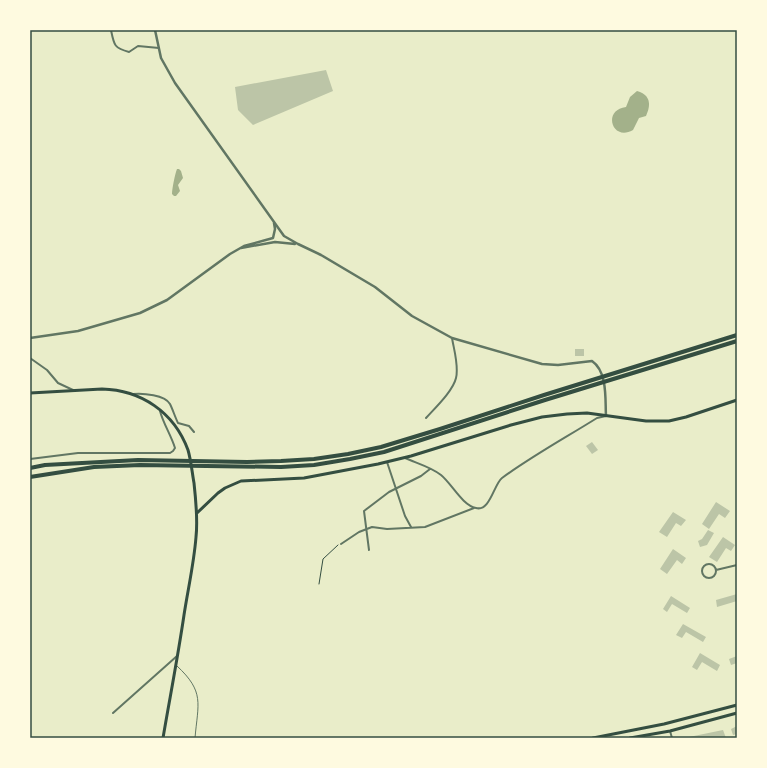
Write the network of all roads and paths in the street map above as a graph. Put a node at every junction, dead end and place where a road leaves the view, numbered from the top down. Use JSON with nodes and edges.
{"nodes":[{"id":1,"x":111,"y":30,"type":"edge"},
{"id":2,"x":155,"y":30,"type":"edge"},
{"id":3,"x":159,"y":48,"type":"junction"},
{"id":4,"x":273,"y":221,"type":"junction"},
{"id":5,"x":280,"y":232,"type":"junction"},
{"id":6,"x":275,"y":233,"type":"junction"},
{"id":7,"x":284,"y":236,"type":"junction"},
{"id":8,"x":273,"y":238,"type":"junction"},
{"id":9,"x":275,"y":242,"type":"junction"},
{"id":10,"x":282,"y":243,"type":"junction"},
{"id":11,"x":298,"y":244,"type":"junction"},
{"id":12,"x":241,"y":248,"type":"junction"},
{"id":13,"x":737,"y":335,"type":"edge"},
{"id":14,"x":30,"y":338,"type":"edge"},
{"id":15,"x":452,"y":338,"type":"junction"},
{"id":16,"x":737,"y":341,"type":"edge"},
{"id":17,"x":30,"y":358,"type":"edge"},
{"id":18,"x":74,"y":391,"type":"junction"},
{"id":19,"x":30,"y":394,"type":"edge"},
{"id":20,"x":133,"y":394,"type":"junction"},
{"id":21,"x":737,"y":400,"type":"edge"},
{"id":22,"x":160,"y":409,"type":"junction"},
{"id":23,"x":606,"y":416,"type":"junction"},
{"id":24,"x":426,"y":418,"type":"dead end"},
{"id":25,"x":194,"y":432,"type":"dead end"},
{"id":26,"x":30,"y":458,"type":"edge"},
{"id":27,"x":404,"y":458,"type":"junction"},
{"id":28,"x":387,"y":461,"type":"junction"},
{"id":29,"x":30,"y":468,"type":"edge"},
{"id":30,"x":430,"y":469,"type":"junction"},
{"id":31,"x":30,"y":477,"type":"edge"},
{"id":32,"x":396,"y":489,"type":"junction"},
{"id":33,"x":474,"y":508,"type":"junction"},
{"id":34,"x":197,"y":513,"type":"junction"},
{"id":35,"x":411,"y":527,"type":"junction"},
{"id":36,"x":366,"y":529,"type":"junction"},
{"id":37,"x":341,"y":544,"type":"joint"},
{"id":38,"x":369,"y":550,"type":"dead end"},
{"id":39,"x":737,"y":565,"type":"edge"},
{"id":40,"x":716,"y":570,"type":"junction"},
{"id":41,"x":320,"y":584,"type":"dead end"},
{"id":42,"x":178,"y":655,"type":"junction"},
{"id":43,"x":176,"y":665,"type":"junction"},
{"id":44,"x":737,"y":705,"type":"edge"},
{"id":45,"x":113,"y":713,"type":"dead end"},
{"id":46,"x":737,"y":713,"type":"edge"},
{"id":47,"x":670,"y":731,"type":"junction"},
{"id":48,"x":163,"y":738,"type":"edge"},
{"id":49,"x":195,"y":738,"type":"edge"},
{"id":50,"x":593,"y":738,"type":"edge"},
{"id":51,"x":630,"y":738,"type":"edge"},
{"id":52,"x":672,"y":738,"type":"edge"}],
"edges":[{"from":1,"to":3,"type":"street"},
{"from":2,"to":3,"type":"street"},
{"from":3,"to":4,"type":"street"},
{"from":4,"to":5,"type":"street"},
{"from":4,"to":6,"type":"street"},
{"from":5,"to":6,"type":"street"},
{"from":5,"to":7,"type":"street"},
{"from":6,"to":8,"type":"street"},
{"from":7,"to":10,"type":"street"},
{"from":7,"to":11,"type":"street"},
{"from":8,"to":9,"type":"street"},
{"from":8,"to":12,"type":"street"},
{"from":9,"to":10,"type":"street"},
{"from":9,"to":12,"type":"street"},
{"from":10,"to":11,"type":"street"},
{"from":11,"to":15,"type":"street"},
{"from":12,"to":14,"type":"street"},
{"from":13,"to":29,"type":"highway"},
{"from":15,"to":23,"type":"street"},
{"from":15,"to":24,"type":"street"},
{"from":16,"to":31,"type":"highway"},
{"from":17,"to":18,"type":"street"},
{"from":18,"to":19,"type":"main road"},
{"from":18,"to":20,"type":"main road"},
{"from":20,"to":22,"type":"main road"},
{"from":20,"to":25,"type":"street"},
{"from":21,"to":23,"type":"main road"},
{"from":22,"to":26,"type":"street"},
{"from":22,"to":34,"type":"main road"},
{"from":23,"to":27,"type":"main road"},
{"from":23,"to":33,"type":"street"},
{"from":27,"to":28,"type":"main road"},
{"from":27,"to":30,"type":"street"},
{"from":28,"to":32,"type":"street"},
{"from":28,"to":34,"type":"main road"},
{"from":30,"to":32,"type":"street"},
{"from":30,"to":33,"type":"street"},
{"from":32,"to":35,"type":"street"},
{"from":32,"to":36,"type":"street"},
{"from":33,"to":35,"type":"street"},
{"from":34,"to":42,"type":"main road"},
{"from":35,"to":36,"type":"street"},
{"from":36,"to":37,"type":"street"},
{"from":36,"to":38,"type":"street"},
{"from":37,"to":41,"type":"path"},
{"from":39,"to":40,"type":"street"},
{"from":40,"to":40,"type":"street"},
{"from":42,"to":43,"type":"main road"},
{"from":42,"to":45,"type":"street"},
{"from":43,"to":48,"type":"main road"},
{"from":43,"to":49,"type":"lane"},
{"from":44,"to":50,"type":"main road"},
{"from":46,"to":47,"type":"main road"},
{"from":47,"to":51,"type":"main road"},
{"from":47,"to":52,"type":"street"}]}
